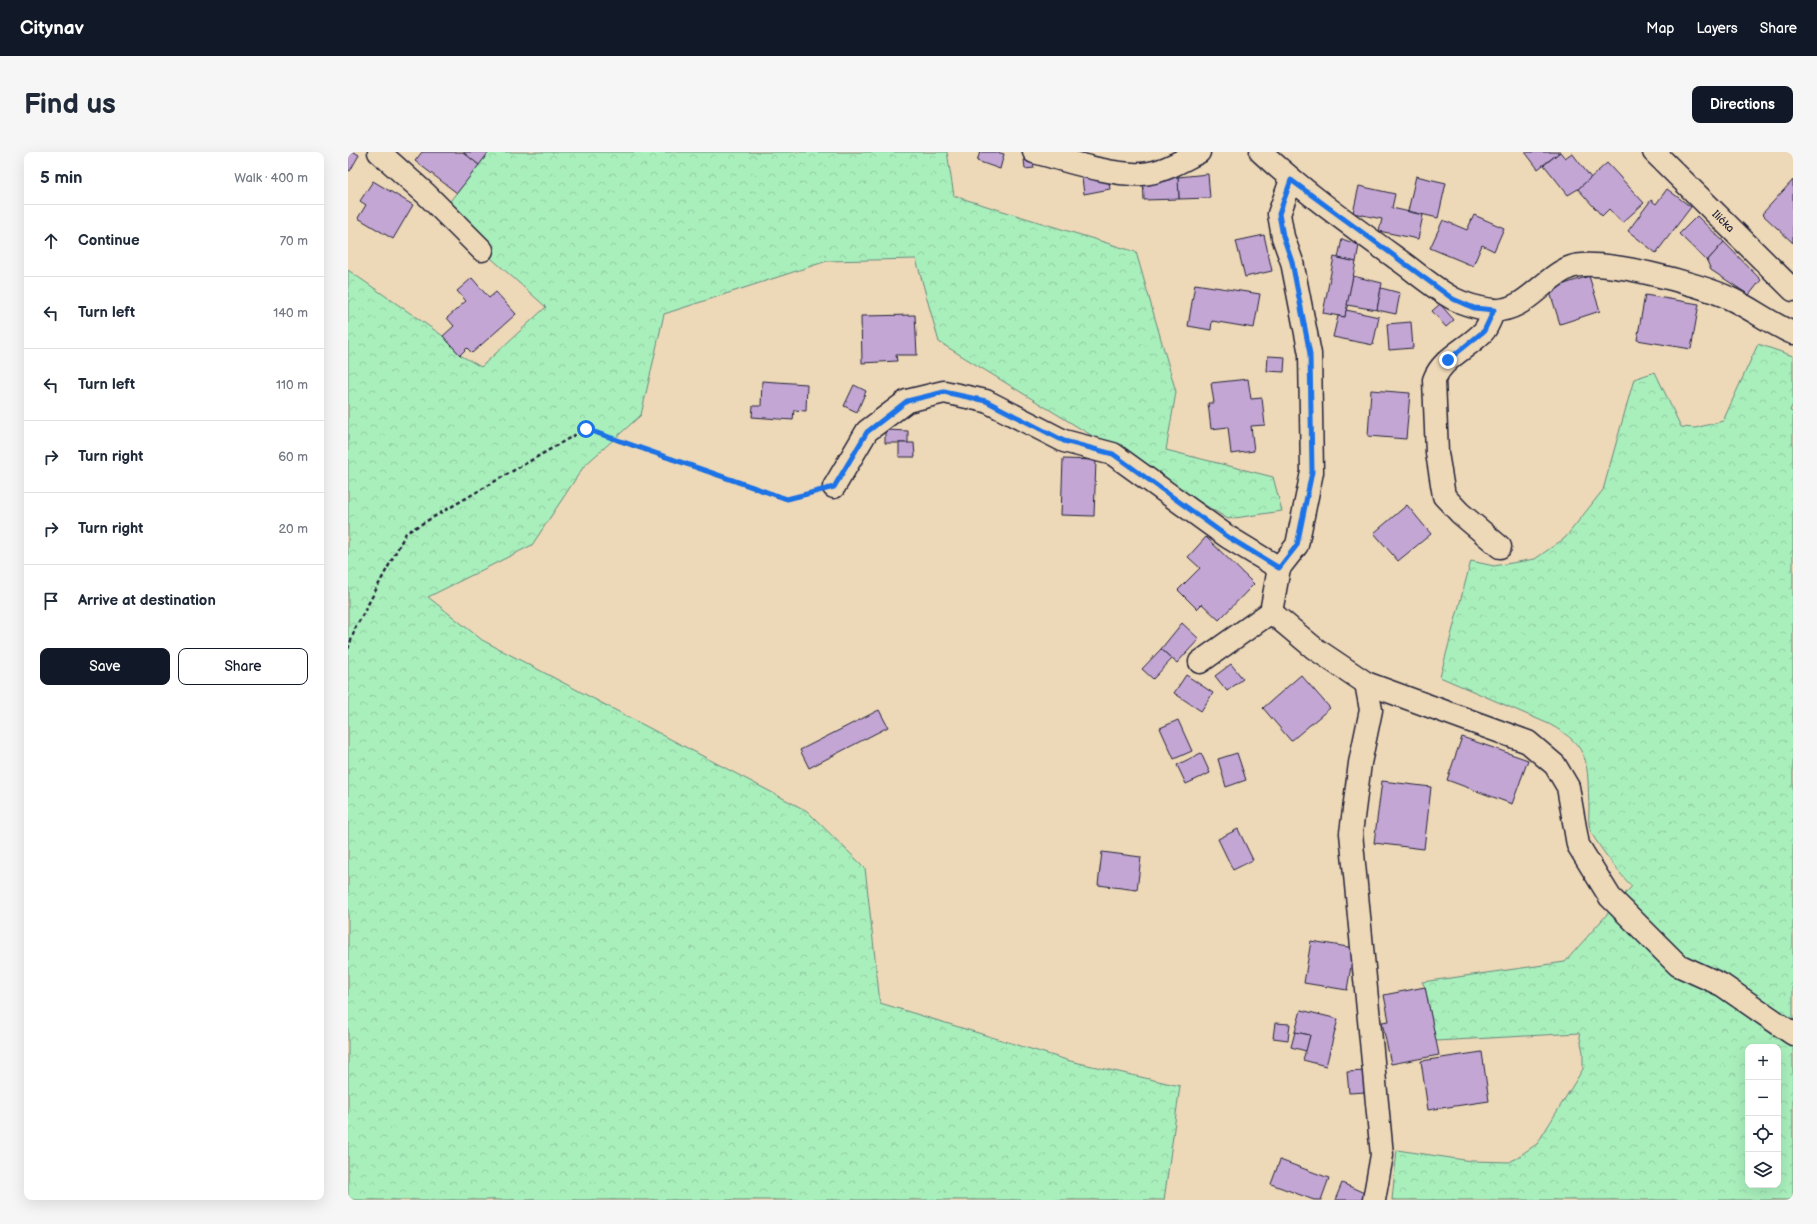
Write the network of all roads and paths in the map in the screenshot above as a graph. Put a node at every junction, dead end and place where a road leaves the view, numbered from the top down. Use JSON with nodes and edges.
{"nodes":[{"id":1,"x":379,"y":152,"type":"edge"},
{"id":2,"x":1034,"y":152,"type":"edge"},
{"id":3,"x":1199,"y":152,"type":"edge"},
{"id":4,"x":1261,"y":152,"type":"edge"},
{"id":5,"x":1654,"y":152,"type":"edge"},
{"id":6,"x":1291,"y":180,"type":"junction"},
{"id":7,"x":482,"y":250,"type":"dead end"},
{"id":8,"x":1793,"y":290,"type":"edge"},
{"id":9,"x":1494,"y":310,"type":"junction"},
{"id":10,"x":1793,"y":333,"type":"edge"},
{"id":11,"x":834,"y":487,"type":"joint"},
{"id":12,"x":1500,"y":547,"type":"dead end"},
{"id":13,"x":1279,"y":568,"type":"junction"},
{"id":14,"x":1271,"y":612,"type":"junction"},
{"id":15,"x":348,"y":649,"type":"edge"},
{"id":16,"x":1200,"y":662,"type":"dead end"},
{"id":17,"x":1366,"y":683,"type":"junction"},
{"id":18,"x":1793,"y":1034,"type":"edge"},
{"id":19,"x":1374,"y":1200,"type":"edge"}],
"edges":[{"from":1,"to":7,"type":"street"},
{"from":2,"to":3,"type":"street"},
{"from":4,"to":6,"type":"street"},
{"from":5,"to":8,"type":"street","name":"Ilićka"},
{"from":6,"to":9,"type":"street"},
{"from":6,"to":13,"type":"street"},
{"from":9,"to":10,"type":"street"},
{"from":9,"to":12,"type":"street"},
{"from":11,"to":13,"type":"street"},
{"from":11,"to":15,"type":"path"},
{"from":13,"to":14,"type":"street"},
{"from":14,"to":16,"type":"street"},
{"from":14,"to":17,"type":"street"},
{"from":17,"to":18,"type":"street"},
{"from":17,"to":19,"type":"street"}]}
